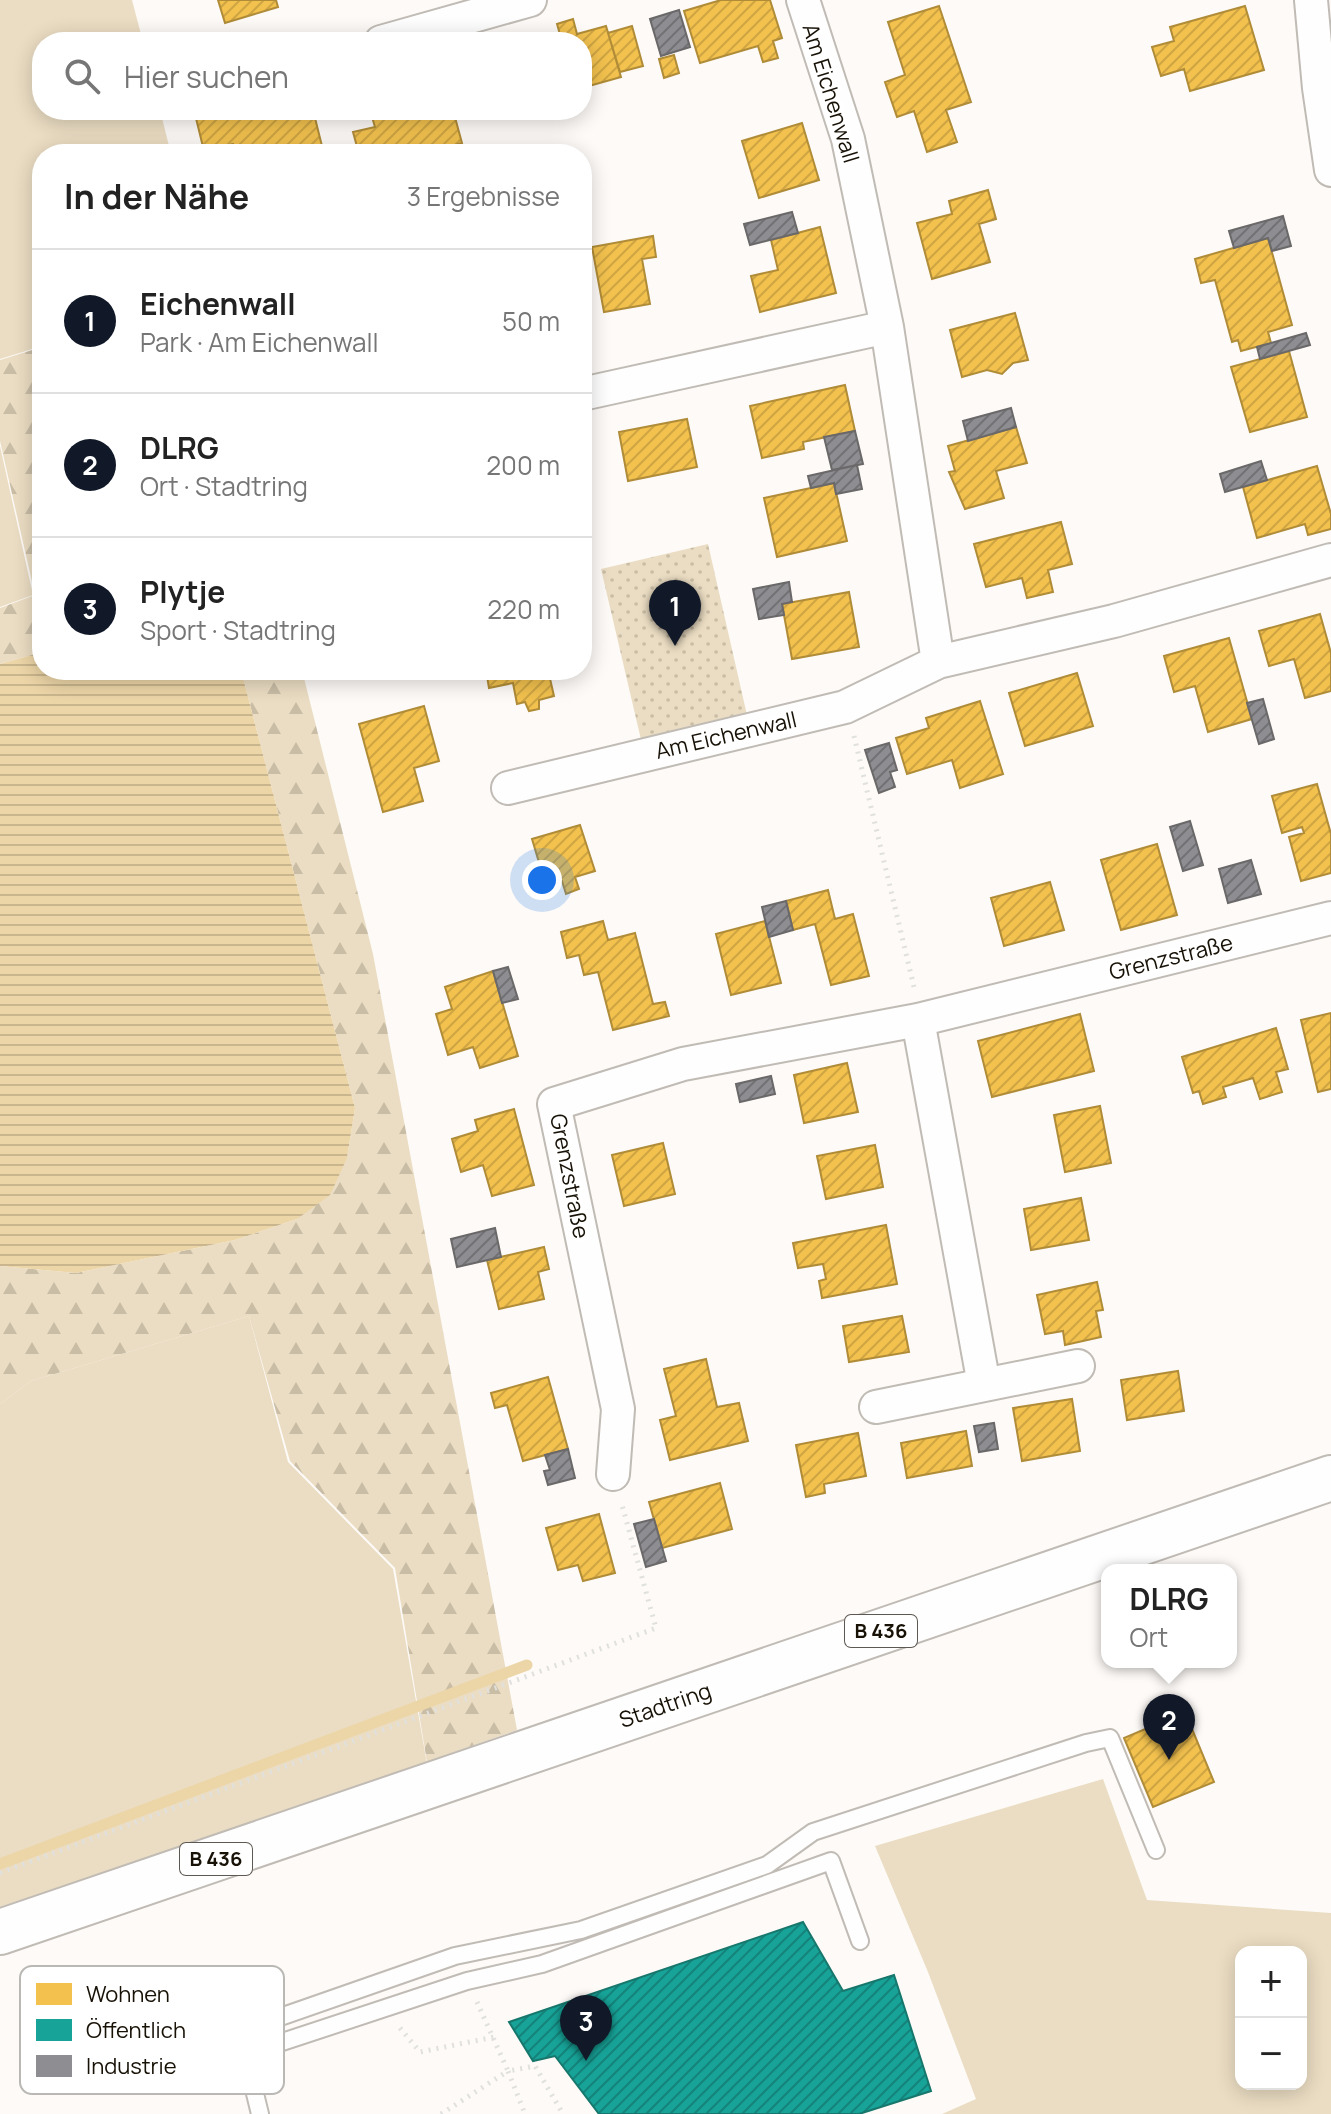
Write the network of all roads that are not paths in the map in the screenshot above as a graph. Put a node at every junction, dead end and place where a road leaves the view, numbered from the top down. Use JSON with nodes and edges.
{"nodes":[{"id":1,"x":530,"y":0,"type":"edge"},
{"id":2,"x":803,"y":0,"type":"edge"},
{"id":3,"x":1311,"y":0,"type":"edge"},
{"id":4,"x":416,"y":32,"type":"edge"},
{"id":5,"x":1331,"y":170,"type":"edge"},
{"id":6,"x":887,"y":327,"type":"junction"},
{"id":7,"x":592,"y":392,"type":"edge"},
{"id":8,"x":1331,"y":560,"type":"edge"},
{"id":9,"x":938,"y":662,"type":"junction"},
{"id":10,"x":508,"y":788,"type":"dead end"},
{"id":11,"x":1331,"y":918,"type":"edge"},
{"id":12,"x":918,"y":1020,"type":"junction"},
{"id":13,"x":1078,"y":1366,"type":"dead end"},
{"id":14,"x":984,"y":1385,"type":"junction"},
{"id":15,"x":876,"y":1407,"type":"dead end"},
{"id":16,"x":613,"y":1474,"type":"road end"},
{"id":17,"x":1331,"y":1478,"type":"edge"},
{"id":18,"x":1156,"y":1850,"type":"dead end"},
{"id":19,"x":0,"y":1932,"type":"edge"},
{"id":20,"x":860,"y":1941,"type":"dead end"},
{"id":21,"x":284,"y":2014,"type":"edge"},
{"id":22,"x":284,"y":2041,"type":"edge"},
{"id":23,"x":255,"y":2094,"type":"edge"},
{"id":24,"x":260,"y":2114,"type":"edge"}],
"edges":[{"from":1,"to":4,"type":"street"},
{"from":2,"to":6,"type":"street","name":"Am Eichenwall"},
{"from":3,"to":5,"type":"street"},
{"from":6,"to":7,"type":"street"},
{"from":6,"to":9,"type":"street","name":"Am Eichenwall"},
{"from":8,"to":9,"type":"street","name":"Am Eichenwall"},
{"from":9,"to":10,"type":"street","name":"Am Eichenwall"},
{"from":11,"to":12,"type":"street","name":"Grenzstraße"},
{"from":12,"to":14,"type":"street"},
{"from":12,"to":16,"type":"street","name":"Grenzstraße"},
{"from":13,"to":14,"type":"street"},
{"from":14,"to":15,"type":"street"},
{"from":17,"to":19,"type":"highway","name":"Stadtring","number":"B 436"},
{"from":18,"to":21,"type":"lane"},
{"from":20,"to":22,"type":"lane"},
{"from":23,"to":24,"type":"lane"}]}
